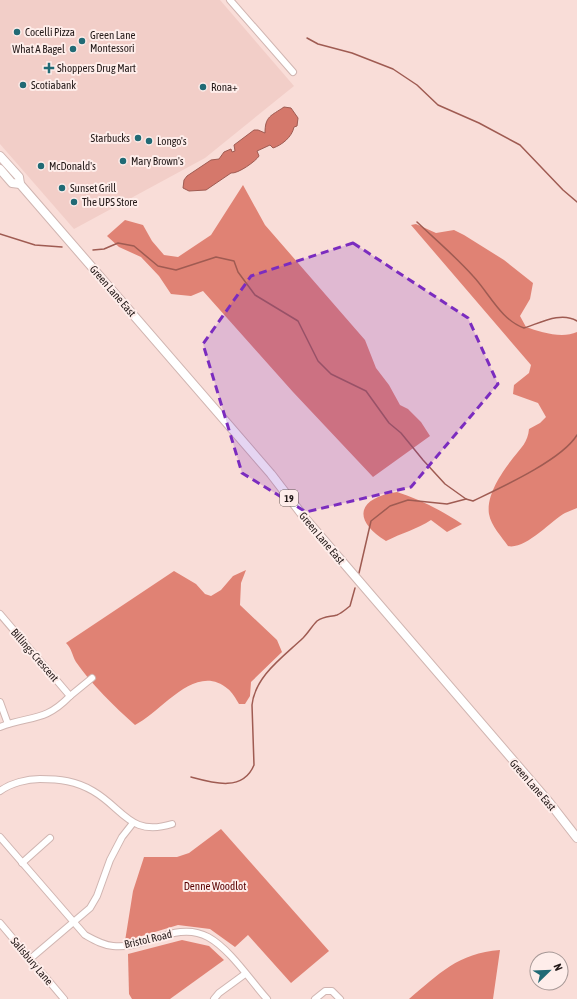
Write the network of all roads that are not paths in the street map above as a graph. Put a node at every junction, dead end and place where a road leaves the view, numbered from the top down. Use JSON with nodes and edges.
{"nodes":[{"id":1,"x":230,"y":0,"type":"edge"},
{"id":2,"x":293,"y":72,"type":"dead end"},
{"id":3,"x":0,"y":156,"type":"edge"},
{"id":4,"x":0,"y":169,"type":"edge"},
{"id":5,"x":20,"y":184,"type":"junction"},
{"id":6,"x":0,"y":614,"type":"edge"},
{"id":7,"x":92,"y":678,"type":"dead end"},
{"id":8,"x":70,"y":696,"type":"junction"},
{"id":9,"x":0,"y":702,"type":"edge"},
{"id":10,"x":8,"y":724,"type":"junction"},
{"id":11,"x":0,"y":727,"type":"edge"},
{"id":12,"x":0,"y":791,"type":"edge"},
{"id":13,"x":133,"y":822,"type":"junction"},
{"id":14,"x":172,"y":824,"type":"dead end"},
{"id":15,"x":0,"y":837,"type":"edge"},
{"id":16,"x":50,"y":838,"type":"dead end"},
{"id":17,"x":577,"y":838,"type":"edge"},
{"id":18,"x":22,"y":862,"type":"junction"},
{"id":19,"x":0,"y":923,"type":"edge"},
{"id":20,"x":74,"y":923,"type":"junction"},
{"id":21,"x":30,"y":959,"type":"junction"},
{"id":22,"x":245,"y":974,"type":"junction"},
{"id":23,"x":64,"y":999,"type":"edge"},
{"id":24,"x":214,"y":999,"type":"edge"},
{"id":25,"x":267,"y":999,"type":"edge"},
{"id":26,"x":315,"y":999,"type":"edge"},
{"id":27,"x":340,"y":999,"type":"edge"}],
"edges":[{"from":1,"to":2,"type":"street"},
{"from":3,"to":5,"type":"main road","name":"Green Lane East","number":"19"},
{"from":4,"to":5,"type":"main road","name":"Green Lane East","number":"19"},
{"from":5,"to":17,"type":"main road","name":"Green Lane East","number":"19"},
{"from":6,"to":8,"type":"street","name":"Billings Crescent"},
{"from":7,"to":8,"type":"street"},
{"from":8,"to":10,"type":"street"},
{"from":9,"to":10,"type":"street"},
{"from":10,"to":11,"type":"street"},
{"from":12,"to":13,"type":"street"},
{"from":13,"to":14,"type":"street"},
{"from":13,"to":20,"type":"street"},
{"from":15,"to":18,"type":"street","name":"Bristol Road"},
{"from":16,"to":18,"type":"street"},
{"from":18,"to":20,"type":"street","name":"Bristol Road"},
{"from":19,"to":21,"type":"street","name":"Salisbury Lane"},
{"from":20,"to":21,"type":"street"},
{"from":20,"to":22,"type":"street","name":"Bristol Road"},
{"from":21,"to":23,"type":"street","name":"Salisbury Lane"},
{"from":22,"to":24,"type":"street"},
{"from":22,"to":25,"type":"street","name":"Bristol Road"},
{"from":26,"to":27,"type":"street"}]}
